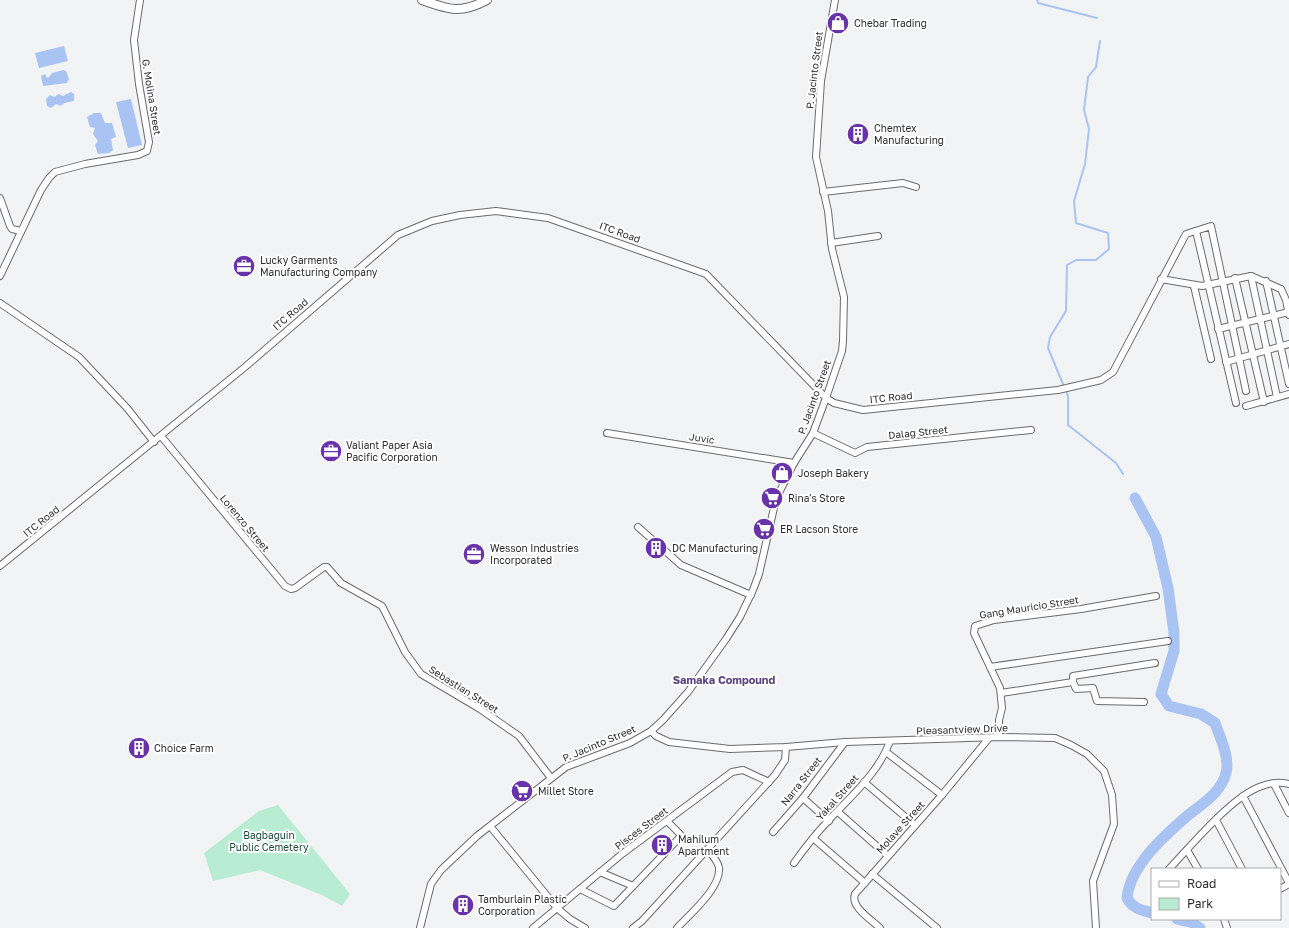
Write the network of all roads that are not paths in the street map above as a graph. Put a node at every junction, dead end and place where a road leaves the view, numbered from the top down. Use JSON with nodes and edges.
{"nodes":[{"id":1,"x":140,"y":0,"type":"edge"},
{"id":2,"x":422,"y":0,"type":"edge"},
{"id":3,"x":487,"y":0,"type":"edge"},
{"id":4,"x":835,"y":0,"type":"edge"},
{"id":5,"x":916,"y":187,"type":"dead end"},
{"id":6,"x":823,"y":192,"type":"junction"},
{"id":7,"x":0,"y":198,"type":"edge"},
{"id":8,"x":21,"y":231,"type":"junction"},
{"id":9,"x":1196,"y":231,"type":"junction"},
{"id":10,"x":878,"y":236,"type":"dead end"},
{"id":11,"x":831,"y":243,"type":"junction"},
{"id":12,"x":0,"y":276,"type":"edge"},
{"id":13,"x":1251,"y":276,"type":"junction"},
{"id":14,"x":1235,"y":278,"type":"junction"},
{"id":15,"x":1161,"y":279,"type":"junction"},
{"id":16,"x":1223,"y":281,"type":"junction"},
{"id":17,"x":1266,"y":281,"type":"junction"},
{"id":18,"x":1208,"y":284,"type":"junction"},
{"id":19,"x":1194,"y":286,"type":"junction"},
{"id":20,"x":0,"y":303,"type":"edge"},
{"id":21,"x":1289,"y":313,"type":"edge"},
{"id":22,"x":1273,"y":316,"type":"junction"},
{"id":23,"x":1260,"y":319,"type":"junction"},
{"id":24,"x":1245,"y":322,"type":"junction"},
{"id":25,"x":1232,"y":326,"type":"junction"},
{"id":26,"x":1218,"y":329,"type":"junction"},
{"id":27,"x":1289,"y":344,"type":"edge"},
{"id":28,"x":1280,"y":347,"type":"junction"},
{"id":29,"x":1267,"y":350,"type":"junction"},
{"id":30,"x":1253,"y":354,"type":"junction"},
{"id":31,"x":1239,"y":358,"type":"junction"},
{"id":32,"x":1211,"y":360,"type":"dead end"},
{"id":33,"x":1226,"y":362,"type":"junction"},
{"id":34,"x":1289,"y":384,"type":"edge"},
{"id":35,"x":1246,"y":391,"type":"dead end"},
{"id":36,"x":1289,"y":394,"type":"edge"},
{"id":37,"x":826,"y":398,"type":"junction"},
{"id":38,"x":1278,"y":398,"type":"junction"},
{"id":39,"x":1264,"y":402,"type":"junction"},
{"id":40,"x":1236,"y":403,"type":"dead end"},
{"id":41,"x":1246,"y":406,"type":"dead end"},
{"id":42,"x":1031,"y":430,"type":"dead end"},
{"id":43,"x":607,"y":433,"type":"dead end"},
{"id":44,"x":813,"y":433,"type":"junction"},
{"id":45,"x":161,"y":436,"type":"junction"},
{"id":46,"x":154,"y":442,"type":"junction"},
{"id":47,"x":794,"y":463,"type":"junction"},
{"id":48,"x":638,"y":527,"type":"dead end"},
{"id":49,"x":0,"y":566,"type":"edge"},
{"id":50,"x":324,"y":567,"type":"joint"},
{"id":51,"x":751,"y":595,"type":"junction"},
{"id":52,"x":1156,"y":596,"type":"dead end"},
{"id":53,"x":1168,"y":641,"type":"dead end"},
{"id":54,"x":1155,"y":663,"type":"dead end"},
{"id":55,"x":990,"y":667,"type":"junction"},
{"id":56,"x":1073,"y":682,"type":"junction"},
{"id":57,"x":1001,"y":693,"type":"junction"},
{"id":58,"x":1144,"y":702,"type":"dead end"},
{"id":59,"x":651,"y":731,"type":"junction"},
{"id":60,"x":999,"y":737,"type":"junction"},
{"id":61,"x":989,"y":738,"type":"junction"},
{"id":62,"x":845,"y":742,"type":"junction"},
{"id":63,"x":890,"y":742,"type":"junction"},
{"id":64,"x":786,"y":747,"type":"junction"},
{"id":65,"x":886,"y":752,"type":"junction"},
{"id":66,"x":551,"y":778,"type":"junction"},
{"id":67,"x":769,"y":782,"type":"junction"},
{"id":68,"x":864,"y":782,"type":"junction"},
{"id":69,"x":1274,"y":784,"type":"junction"},
{"id":70,"x":1289,"y":784,"type":"edge"},
{"id":71,"x":942,"y":795,"type":"junction"},
{"id":72,"x":1243,"y":796,"type":"junction"},
{"id":73,"x":803,"y":798,"type":"junction"},
{"id":74,"x":838,"y":812,"type":"junction"},
{"id":75,"x":1289,"y":813,"type":"edge"},
{"id":76,"x":1216,"y":820,"type":"junction"},
{"id":77,"x":667,"y":821,"type":"junction"},
{"id":78,"x":829,"y":821,"type":"junction"},
{"id":79,"x":915,"y":825,"type":"junction"},
{"id":80,"x":490,"y":826,"type":"junction"},
{"id":81,"x":773,"y":832,"type":"dead end"},
{"id":82,"x":813,"y":838,"type":"junction"},
{"id":83,"x":708,"y":850,"type":"junction"},
{"id":84,"x":1187,"y":850,"type":"junction"},
{"id":85,"x":888,"y":856,"type":"junction"},
{"id":86,"x":794,"y":863,"type":"dead end"},
{"id":87,"x":1170,"y":868,"type":"edge"},
{"id":88,"x":1197,"y":868,"type":"edge"},
{"id":89,"x":1241,"y":868,"type":"edge"},
{"id":90,"x":1281,"y":868,"type":"edge"},
{"id":91,"x":1281,"y":869,"type":"edge"},
{"id":92,"x":600,"y":872,"type":"junction"},
{"id":93,"x":872,"y":874,"type":"junction"},
{"id":94,"x":864,"y":883,"type":"junction"},
{"id":95,"x":1289,"y":884,"type":"edge"},
{"id":96,"x":633,"y":886,"type":"junction"},
{"id":97,"x":580,"y":889,"type":"junction"},
{"id":98,"x":557,"y":908,"type":"junction"},
{"id":99,"x":420,"y":928,"type":"edge"},
{"id":100,"x":533,"y":928,"type":"edge"},
{"id":101,"x":586,"y":928,"type":"edge"},
{"id":102,"x":633,"y":928,"type":"edge"},
{"id":103,"x":677,"y":928,"type":"edge"},
{"id":104,"x":880,"y":928,"type":"edge"},
{"id":105,"x":938,"y":928,"type":"edge"},
{"id":106,"x":1096,"y":928,"type":"edge"}],
"edges":[{"from":1,"to":8,"type":"street","name":"G. Molina Street"},
{"from":2,"to":3,"type":"main road"},
{"from":4,"to":6,"type":"street","name":"P. Jacinto Street"},
{"from":5,"to":6,"type":"street"},
{"from":6,"to":11,"type":"street","name":"P. Jacinto Street"},
{"from":7,"to":8,"type":"street"},
{"from":8,"to":12,"type":"street","name":"G. Molina Street"},
{"from":9,"to":15,"type":"street","name":"ITC Road"},
{"from":9,"to":16,"type":"street","name":"ITC Road"},
{"from":9,"to":18,"type":"street"},
{"from":10,"to":11,"type":"street"},
{"from":11,"to":37,"type":"street","name":"P. Jacinto Street"},
{"from":13,"to":14,"type":"street"},
{"from":13,"to":17,"type":"street"},
{"from":13,"to":23,"type":"street"},
{"from":14,"to":16,"type":"street"},
{"from":14,"to":24,"type":"street"},
{"from":15,"to":19,"type":"street"},
{"from":15,"to":37,"type":"street","name":"ITC Road"},
{"from":16,"to":18,"type":"street"},
{"from":16,"to":25,"type":"street"},
{"from":17,"to":21,"type":"street"},
{"from":17,"to":22,"type":"street"},
{"from":18,"to":19,"type":"street"},
{"from":18,"to":26,"type":"street"},
{"from":19,"to":32,"type":"street"},
{"from":20,"to":46,"type":"street"},
{"from":21,"to":22,"type":"street"},
{"from":22,"to":23,"type":"street"},
{"from":22,"to":28,"type":"street"},
{"from":23,"to":24,"type":"street"},
{"from":23,"to":29,"type":"street"},
{"from":24,"to":25,"type":"street"},
{"from":24,"to":30,"type":"street"},
{"from":25,"to":26,"type":"street"},
{"from":25,"to":31,"type":"street"},
{"from":26,"to":33,"type":"street"},
{"from":27,"to":28,"type":"street"},
{"from":28,"to":29,"type":"street"},
{"from":28,"to":34,"type":"street"},
{"from":29,"to":30,"type":"street"},
{"from":29,"to":38,"type":"street"},
{"from":30,"to":31,"type":"street"},
{"from":30,"to":39,"type":"street"},
{"from":31,"to":33,"type":"street"},
{"from":31,"to":35,"type":"street"},
{"from":33,"to":40,"type":"street"},
{"from":36,"to":38,"type":"street"},
{"from":37,"to":44,"type":"street","name":"P. Jacinto Street"},
{"from":37,"to":45,"type":"street","name":"ITC Road"},
{"from":38,"to":39,"type":"street"},
{"from":39,"to":41,"type":"street"},
{"from":42,"to":44,"type":"street","name":"Dalag Street"},
{"from":43,"to":47,"type":"street","name":"Juvic"},
{"from":44,"to":47,"type":"street","name":"P. Jacinto Street"},
{"from":45,"to":46,"type":"street","name":"ITC Road"},
{"from":45,"to":50,"type":"street","name":"Lorenzo Street"},
{"from":46,"to":49,"type":"street","name":"ITC Road"},
{"from":47,"to":51,"type":"street","name":"P. Jacinto Street"},
{"from":48,"to":51,"type":"street"},
{"from":50,"to":66,"type":"street","name":"Sebastian Street"},
{"from":51,"to":59,"type":"street","name":"P. Jacinto Street"},
{"from":52,"to":55,"type":"street","name":"Gang Mauricio Street"},
{"from":53,"to":55,"type":"street"},
{"from":54,"to":56,"type":"street"},
{"from":55,"to":57,"type":"street","name":"Gang Mauricio Street"},
{"from":56,"to":57,"type":"street"},
{"from":56,"to":58,"type":"street"},
{"from":57,"to":60,"type":"street","name":"Gang Mauricio Street"},
{"from":59,"to":64,"type":"street","name":"Pleasantview Drive"},
{"from":59,"to":66,"type":"street","name":"P. Jacinto Street"},
{"from":60,"to":61,"type":"street","name":"Pleasantview Drive"},
{"from":60,"to":106,"type":"street","name":"Pleasantview Drive"},
{"from":61,"to":63,"type":"street","name":"Pleasantview Drive"},
{"from":61,"to":71,"type":"street","name":"Molave Street"},
{"from":62,"to":63,"type":"street","name":"Pleasantview Drive"},
{"from":62,"to":64,"type":"street","name":"Pleasantview Drive"},
{"from":62,"to":73,"type":"street","name":"Narra Street"},
{"from":63,"to":65,"type":"street","name":"Yakal Street"},
{"from":64,"to":67,"type":"street"},
{"from":65,"to":68,"type":"street","name":"Yakal Street"},
{"from":65,"to":71,"type":"street"},
{"from":66,"to":80,"type":"street","name":"P. Jacinto Street"},
{"from":67,"to":77,"type":"street","name":"Pisces Street"},
{"from":67,"to":83,"type":"street"},
{"from":68,"to":74,"type":"street","name":"Yakal Street"},
{"from":68,"to":79,"type":"street"},
{"from":69,"to":70,"type":"street"},
{"from":69,"to":72,"type":"street"},
{"from":69,"to":75,"type":"street"},
{"from":71,"to":79,"type":"street","name":"Molave Street"},
{"from":72,"to":76,"type":"street"},
{"from":72,"to":90,"type":"street"},
{"from":73,"to":78,"type":"street"},
{"from":73,"to":81,"type":"street","name":"Narra Street"},
{"from":74,"to":78,"type":"street","name":"Yakal Street"},
{"from":74,"to":85,"type":"street"},
{"from":76,"to":84,"type":"street"},
{"from":76,"to":89,"type":"street"},
{"from":77,"to":92,"type":"street","name":"Pisces Street"},
{"from":77,"to":96,"type":"street"},
{"from":78,"to":82,"type":"street","name":"Yakal Street"},
{"from":79,"to":85,"type":"street","name":"Molave Street"},
{"from":80,"to":98,"type":"street"},
{"from":80,"to":99,"type":"street","name":"P. Jacinto Street"},
{"from":82,"to":86,"type":"street","name":"Yakal Street"},
{"from":82,"to":94,"type":"street"},
{"from":83,"to":102,"type":"street"},
{"from":83,"to":103,"type":"street"},
{"from":84,"to":87,"type":"street"},
{"from":84,"to":88,"type":"street"},
{"from":85,"to":93,"type":"street","name":"Molave Street"},
{"from":91,"to":95,"type":"street"},
{"from":92,"to":96,"type":"street"},
{"from":92,"to":97,"type":"street","name":"Pisces Street"},
{"from":93,"to":94,"type":"street","name":"Molave Street"},
{"from":93,"to":105,"type":"street"},
{"from":94,"to":104,"type":"street","name":"Molave Street"},
{"from":96,"to":97,"type":"street"},
{"from":97,"to":98,"type":"street","name":"Pisces Street"},
{"from":98,"to":100,"type":"street","name":"Pisces Street"},
{"from":98,"to":101,"type":"street"}]}
